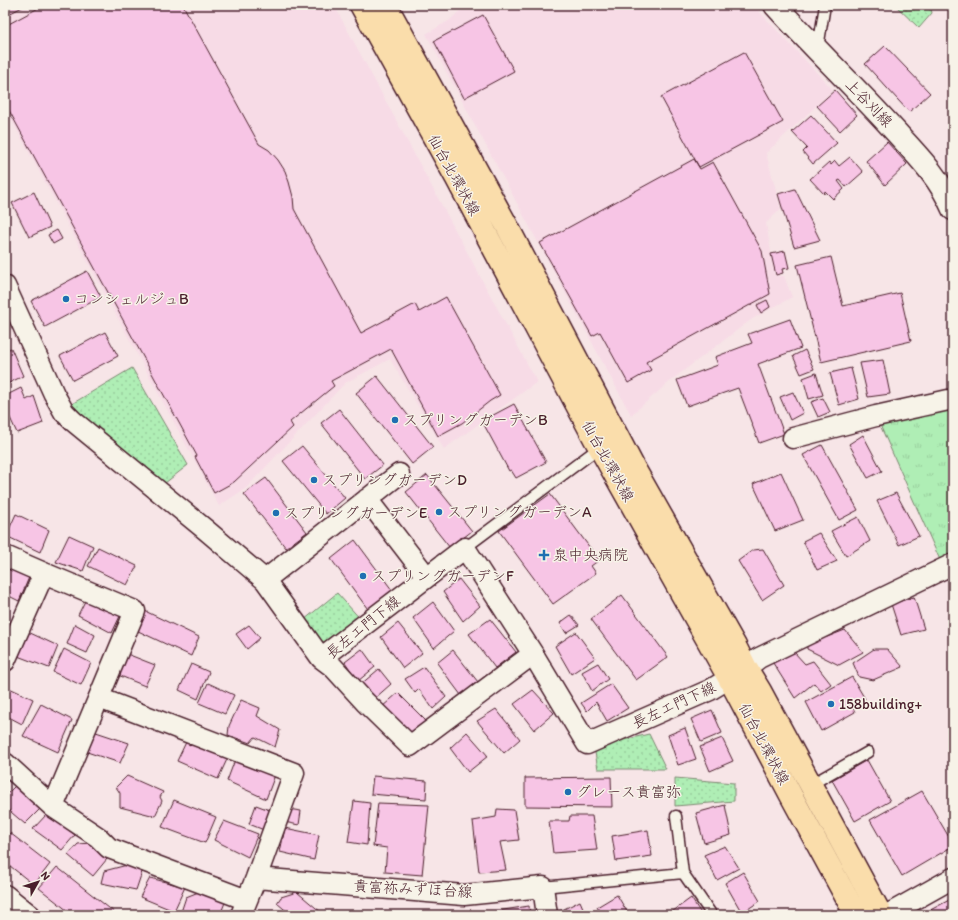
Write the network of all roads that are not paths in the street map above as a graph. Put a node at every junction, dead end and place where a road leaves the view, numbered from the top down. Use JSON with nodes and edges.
{"nodes":[{"id":1,"x":361,"y":5,"type":"edge"},
{"id":2,"x":386,"y":5,"type":"edge"},
{"id":3,"x":775,"y":5,"type":"edge"},
{"id":4,"x":825,"y":5,"type":"edge"},
{"id":5,"x":818,"y":50,"type":"junction"},
{"id":6,"x":953,"y":209,"type":"edge"},
{"id":7,"x":5,"y":286,"type":"edge"},
{"id":8,"x":953,"y":399,"type":"edge"},
{"id":9,"x":793,"y":438,"type":"dead end"},
{"id":10,"x":600,"y":447,"type":"junction"},
{"id":11,"x":398,"y":474,"type":"dead end"},
{"id":12,"x":367,"y":499,"type":"junction"},
{"id":13,"x":465,"y":548,"type":"junction"},
{"id":14,"x":5,"y":556,"type":"edge"},
{"id":15,"x":953,"y":564,"type":"edge"},
{"id":16,"x":44,"y":573,"type":"junction"},
{"id":17,"x":427,"y":577,"type":"junction"},
{"id":18,"x":265,"y":580,"type":"junction"},
{"id":19,"x":533,"y":654,"type":"junction"},
{"id":20,"x":321,"y":658,"type":"junction"},
{"id":21,"x":5,"y":662,"type":"edge"},
{"id":22,"x":737,"y":673,"type":"junction"},
{"id":23,"x":99,"y":698,"type":"junction"},
{"id":24,"x":868,"y":752,"type":"dead end"},
{"id":25,"x":5,"y":763,"type":"edge"},
{"id":26,"x":810,"y":785,"type":"junction"},
{"id":27,"x":53,"y":808,"type":"junction"},
{"id":28,"x":676,"y":816,"type":"dead end"},
{"id":29,"x":683,"y":873,"type":"junction"},
{"id":30,"x":256,"y":878,"type":"junction"},
{"id":31,"x":953,"y":878,"type":"edge"},
{"id":32,"x":543,"y":887,"type":"junction"},
{"id":33,"x":5,"y":895,"type":"edge"},
{"id":34,"x":244,"y":907,"type":"edge"},
{"id":35,"x":30,"y":915,"type":"edge"},
{"id":36,"x":547,"y":915,"type":"edge"},
{"id":37,"x":712,"y":915,"type":"edge"},
{"id":38,"x":856,"y":915,"type":"edge"},
{"id":39,"x":881,"y":915,"type":"edge"},
{"id":40,"x":887,"y":915,"type":"edge"}],
"edges":[{"from":1,"to":10,"type":"main road","name":"仙台北環状線"},
{"from":2,"to":22,"type":"main road","name":"仙台北環状線"},
{"from":3,"to":5,"type":"street","name":"上谷刈線"},
{"from":4,"to":5,"type":"lane"},
{"from":5,"to":6,"type":"street","name":"上谷刈線"},
{"from":7,"to":18,"type":"street"},
{"from":8,"to":9,"type":"street"},
{"from":10,"to":13,"type":"lane"},
{"from":10,"to":22,"type":"main road","name":"仙台北環状線"},
{"from":11,"to":12,"type":"street"},
{"from":12,"to":17,"type":"street"},
{"from":12,"to":18,"type":"street"},
{"from":13,"to":17,"type":"street","name":"長左エ門下線"},
{"from":13,"to":19,"type":"street","name":"長左エ門下線"},
{"from":14,"to":16,"type":"street"},
{"from":15,"to":22,"type":"street"},
{"from":16,"to":21,"type":"street"},
{"from":16,"to":23,"type":"street"},
{"from":17,"to":20,"type":"street","name":"長左エ門下線"},
{"from":18,"to":20,"type":"street"},
{"from":19,"to":20,"type":"street","name":"長左エ門下線"},
{"from":19,"to":22,"type":"street","name":"長左エ門下線"},
{"from":22,"to":26,"type":"main road","name":"仙台北環状線"},
{"from":22,"to":38,"type":"main road","name":"仙台北環状線"},
{"from":23,"to":27,"type":"street"},
{"from":23,"to":30,"type":"street"},
{"from":24,"to":26,"type":"lane"},
{"from":25,"to":27,"type":"street"},
{"from":26,"to":39,"type":"main road","name":"仙台北環状線"},
{"from":27,"to":34,"type":"street"},
{"from":28,"to":29,"type":"lane"},
{"from":29,"to":32,"type":"lane"},
{"from":29,"to":37,"type":"lane"},
{"from":30,"to":32,"type":"street","name":"貴富祢みずほ台線"},
{"from":30,"to":34,"type":"street"},
{"from":31,"to":40,"type":"street"},
{"from":32,"to":36,"type":"street"},
{"from":33,"to":35,"type":"street"}]}
